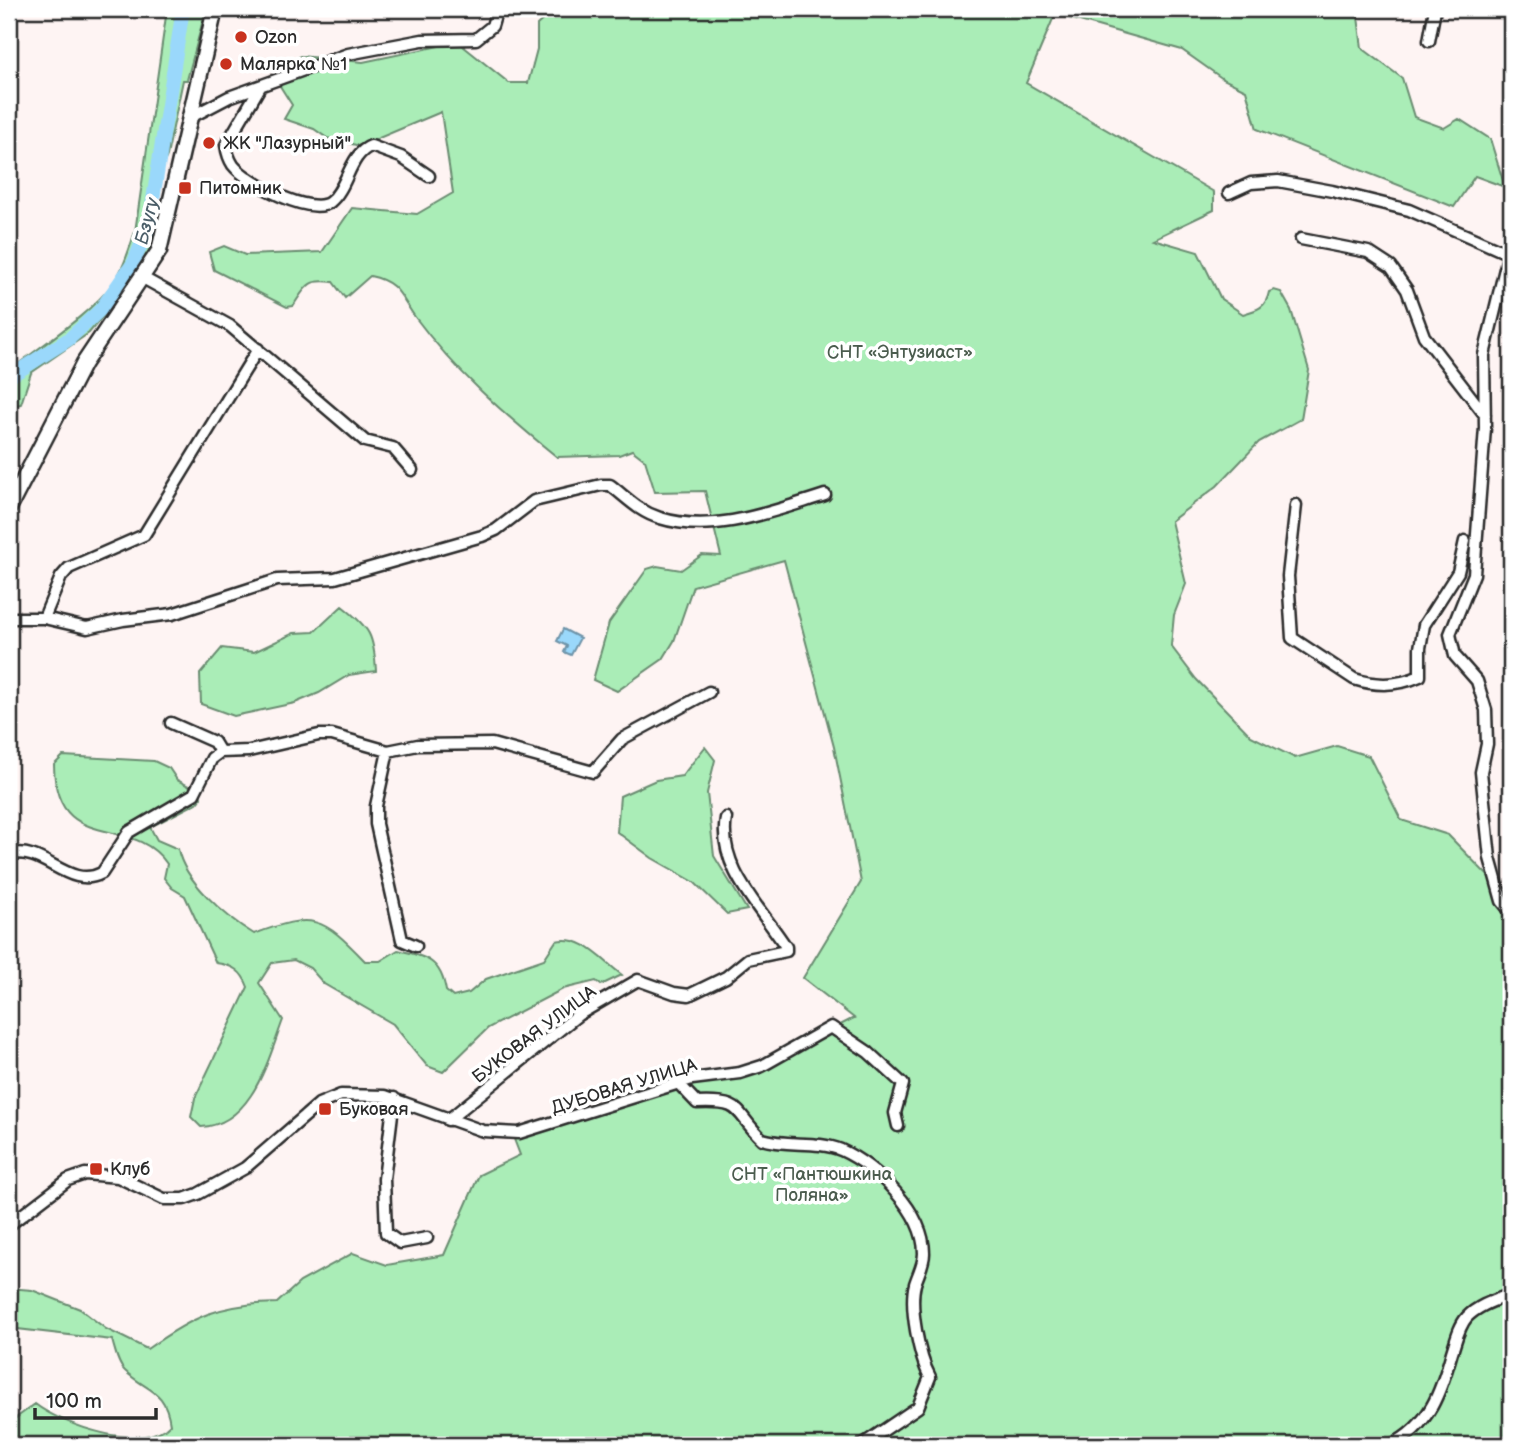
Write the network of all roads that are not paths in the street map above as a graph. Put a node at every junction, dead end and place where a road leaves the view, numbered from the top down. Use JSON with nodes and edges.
{"nodes":[{"id":1,"x":215,"y":9,"type":"edge"},
{"id":2,"x":497,"y":9,"type":"edge"},
{"id":3,"x":1435,"y":9,"type":"edge"},
{"id":4,"x":1429,"y":41,"type":"dead end"},
{"id":5,"x":260,"y":87,"type":"junction"},
{"id":6,"x":188,"y":119,"type":"junction"},
{"id":7,"x":429,"y":176,"type":"dead end"},
{"id":8,"x":1229,"y":193,"type":"dead end"},
{"id":9,"x":1301,"y":239,"type":"dead end"},
{"id":10,"x":1510,"y":249,"type":"edge"},
{"id":11,"x":143,"y":278,"type":"junction"},
{"id":12,"x":258,"y":349,"type":"junction"},
{"id":13,"x":1485,"y":415,"type":"junction"},
{"id":14,"x":412,"y":470,"type":"dead end"},
{"id":15,"x":825,"y":495,"type":"dead end"},
{"id":16,"x":1296,"y":505,"type":"dead end"},
{"id":17,"x":9,"y":508,"type":"edge"},
{"id":18,"x":1465,"y":541,"type":"dead end"},
{"id":19,"x":9,"y":618,"type":"edge"},
{"id":20,"x":44,"y":618,"type":"junction"},
{"id":21,"x":709,"y":692,"type":"dead end"},
{"id":22,"x":171,"y":723,"type":"dead end"},
{"id":23,"x":388,"y":751,"type":"junction"},
{"id":24,"x":220,"y":752,"type":"junction"},
{"id":25,"x":726,"y":818,"type":"dead end"},
{"id":26,"x":9,"y":855,"type":"edge"},
{"id":27,"x":1511,"y":912,"type":"edge"},
{"id":28,"x":416,"y":946,"type":"dead end"},
{"id":29,"x":680,"y":1085,"type":"junction"},
{"id":30,"x":394,"y":1098,"type":"junction"},
{"id":31,"x":448,"y":1120,"type":"junction"},
{"id":32,"x":898,"y":1126,"type":"dead end"},
{"id":33,"x":9,"y":1225,"type":"edge"},
{"id":34,"x":428,"y":1238,"type":"dead end"},
{"id":35,"x":1511,"y":1294,"type":"edge"},
{"id":36,"x":862,"y":1445,"type":"edge"},
{"id":37,"x":1391,"y":1445,"type":"edge"}],
"edges":[{"from":1,"to":6,"type":"street"},
{"from":2,"to":5,"type":"street"},
{"from":3,"to":4,"type":"street"},
{"from":5,"to":6,"type":"street"},
{"from":5,"to":7,"type":"street"},
{"from":6,"to":11,"type":"street"},
{"from":8,"to":10,"type":"street"},
{"from":9,"to":13,"type":"street"},
{"from":10,"to":13,"type":"street"},
{"from":11,"to":12,"type":"street"},
{"from":11,"to":17,"type":"street"},
{"from":12,"to":14,"type":"street"},
{"from":12,"to":20,"type":"street"},
{"from":13,"to":27,"type":"street"},
{"from":15,"to":20,"type":"street"},
{"from":16,"to":18,"type":"street"},
{"from":19,"to":20,"type":"street"},
{"from":21,"to":23,"type":"street"},
{"from":22,"to":24,"type":"street"},
{"from":23,"to":24,"type":"street"},
{"from":23,"to":28,"type":"street"},
{"from":24,"to":26,"type":"street"},
{"from":25,"to":31,"type":"street","name":"БУКОВАЯ УЛИЦА"},
{"from":29,"to":31,"type":"street","name":"ДУБОВАЯ УЛИЦА"},
{"from":29,"to":32,"type":"street","name":"ДУБОВАЯ УЛИЦА"},
{"from":29,"to":36,"type":"street"},
{"from":30,"to":31,"type":"street"},
{"from":30,"to":33,"type":"street"},
{"from":30,"to":34,"type":"street"},
{"from":35,"to":37,"type":"street"}]}
